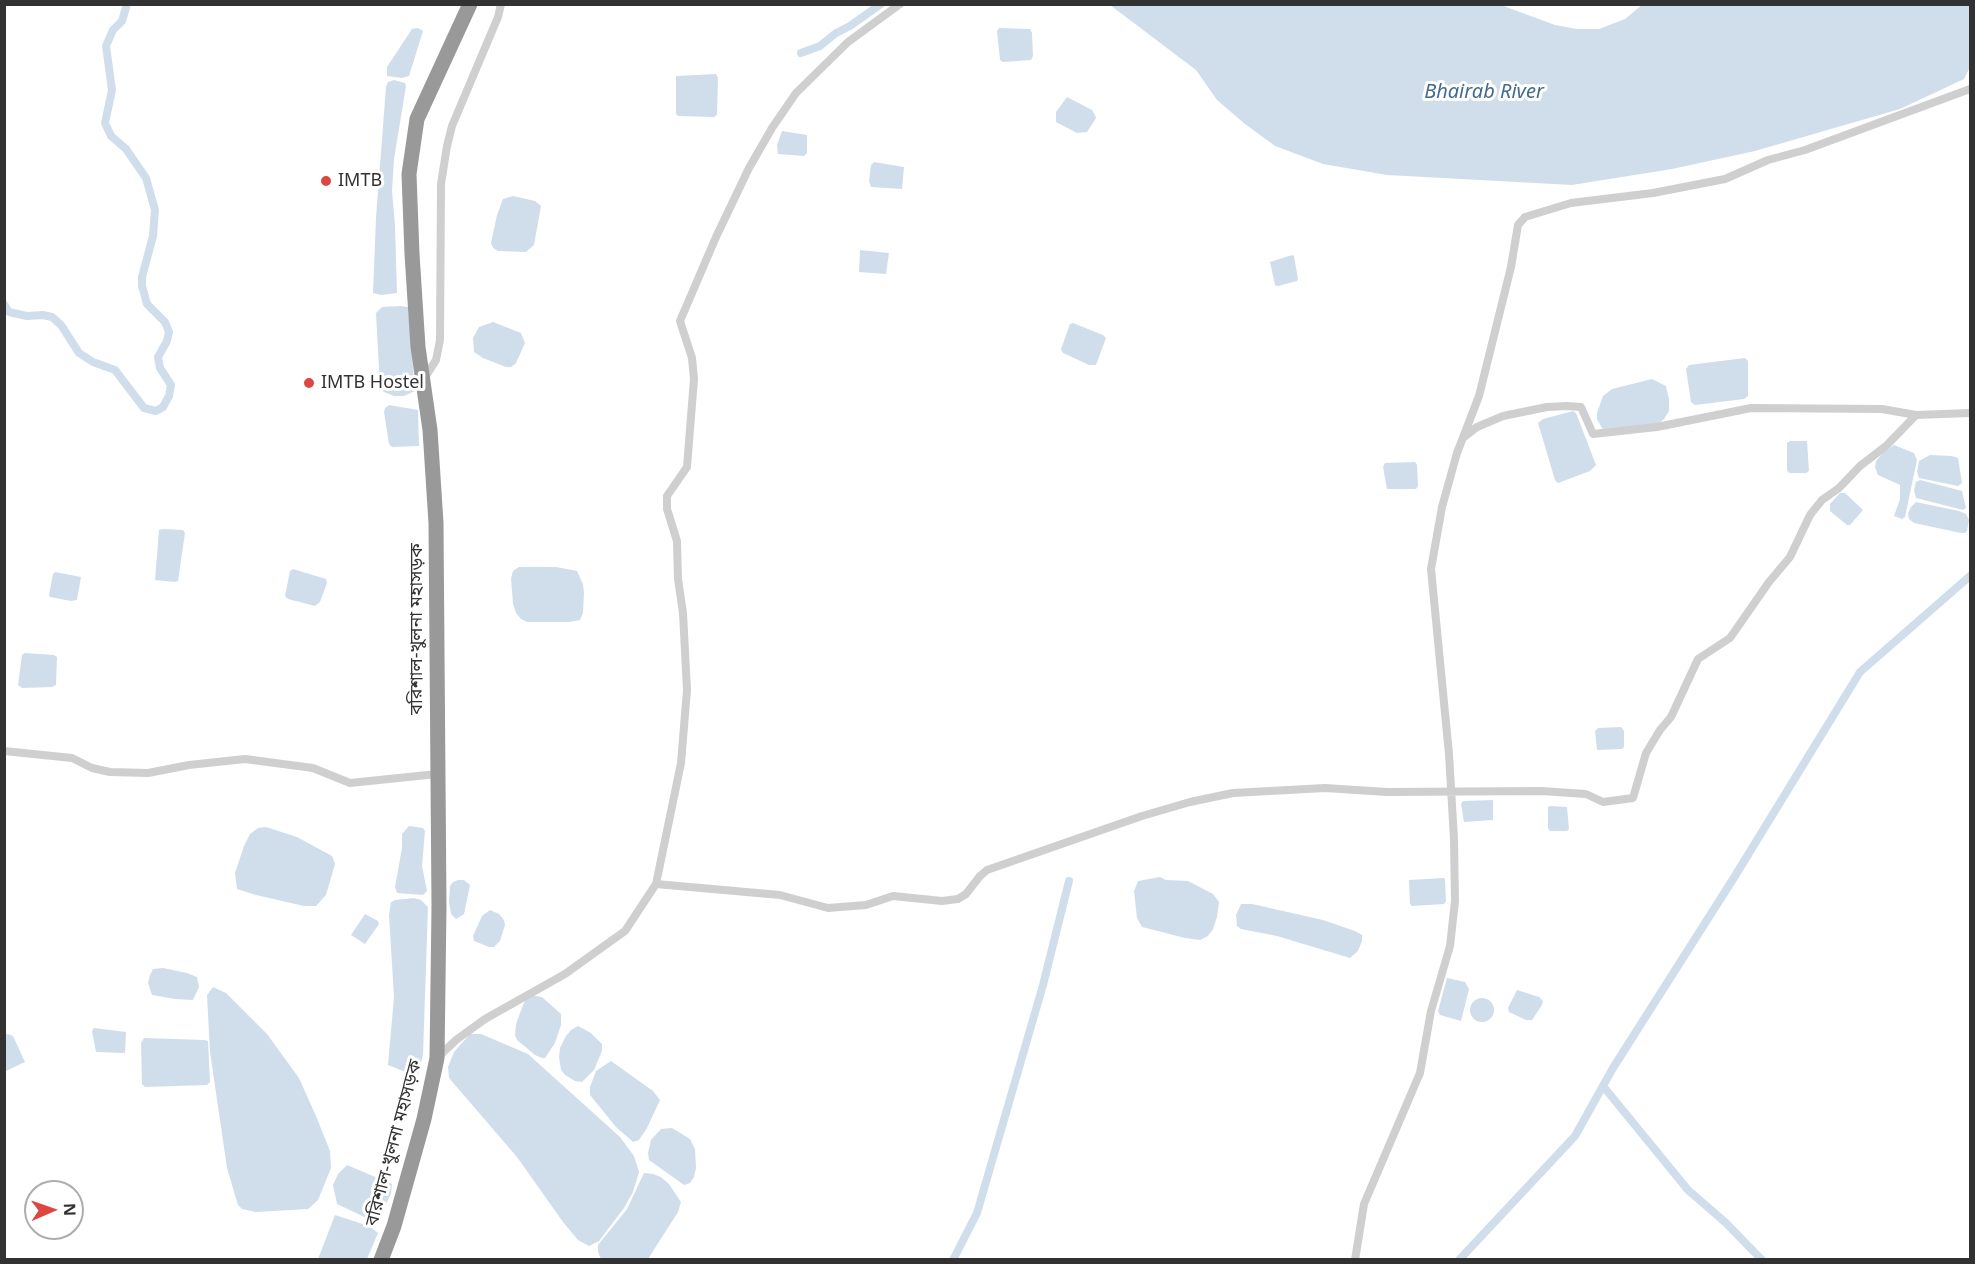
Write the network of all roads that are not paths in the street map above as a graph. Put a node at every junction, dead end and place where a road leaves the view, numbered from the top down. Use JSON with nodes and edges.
{"nodes":[{"id":1,"x":470,"y":4,"type":"edge"},
{"id":2,"x":501,"y":4,"type":"edge"},
{"id":3,"x":900,"y":4,"type":"edge"},
{"id":4,"x":1971,"y":89,"type":"edge"},
{"id":5,"x":423,"y":382,"type":"junction"},
{"id":6,"x":1971,"y":413,"type":"edge"},
{"id":7,"x":1916,"y":415,"type":"junction"},
{"id":8,"x":1462,"y":439,"type":"junction"},
{"id":9,"x":4,"y":751,"type":"edge"},
{"id":10,"x":437,"y":774,"type":"junction"},
{"id":11,"x":1450,"y":792,"type":"junction"},
{"id":12,"x":656,"y":884,"type":"junction"},
{"id":13,"x":436,"y":1058,"type":"junction"},
{"id":14,"x":381,"y":1260,"type":"edge"},
{"id":15,"x":1356,"y":1260,"type":"edge"}],
"edges":[{"from":1,"to":5,"type":"highway","name":"বরিশাল-খুলনা মহাসড়ক"},
{"from":2,"to":5,"type":"street"},
{"from":3,"to":12,"type":"street"},
{"from":4,"to":8,"type":"street"},
{"from":5,"to":10,"type":"highway","name":"বরিশাল-খুলনা মহাসড়ক"},
{"from":6,"to":7,"type":"street"},
{"from":7,"to":8,"type":"street"},
{"from":7,"to":11,"type":"street"},
{"from":8,"to":11,"type":"street"},
{"from":9,"to":10,"type":"street"},
{"from":10,"to":13,"type":"highway","name":"বরিশাল-খুলনা মহাসড়ক"},
{"from":11,"to":12,"type":"street"},
{"from":11,"to":15,"type":"street"},
{"from":12,"to":13,"type":"street"},
{"from":13,"to":14,"type":"highway","name":"বরিশাল-খুলনা মহাসড়ক"}]}
